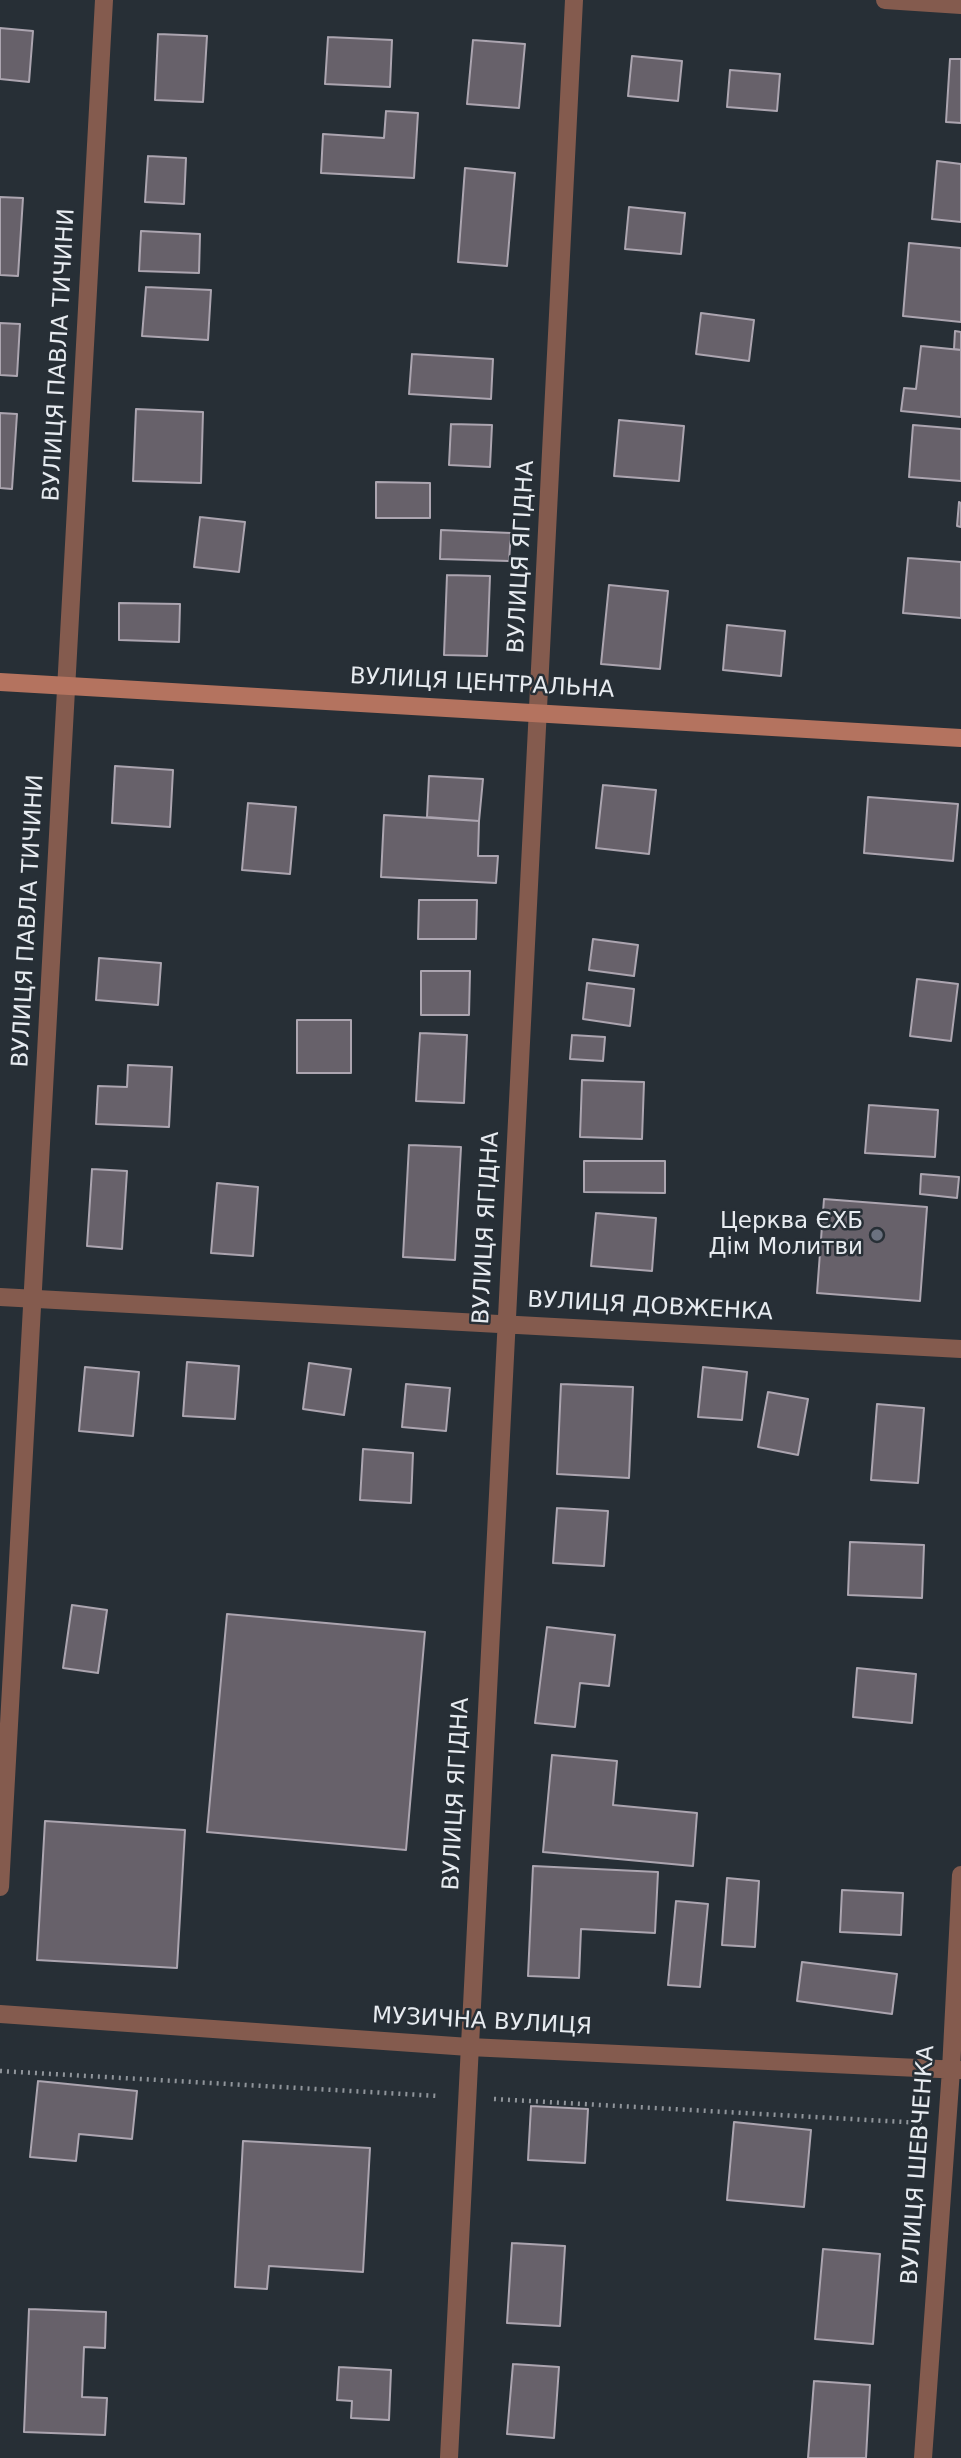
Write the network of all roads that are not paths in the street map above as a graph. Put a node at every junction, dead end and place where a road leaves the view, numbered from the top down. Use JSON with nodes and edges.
{"nodes":[{"id":1,"x":104,"y":0,"type":"edge"},
{"id":2,"x":574,"y":0,"type":"edge"},
{"id":3,"x":885,"y":0,"type":"edge"},
{"id":4,"x":961,"y":5,"type":"edge"},
{"id":5,"x":0,"y":682,"type":"edge"},
{"id":6,"x":67,"y":685,"type":"junction"},
{"id":7,"x":539,"y":712,"type":"junction"},
{"id":8,"x":961,"y":738,"type":"edge"},
{"id":9,"x":0,"y":1297,"type":"edge"},
{"id":10,"x":32,"y":1299,"type":"junction"},
{"id":11,"x":506,"y":1323,"type":"junction"},
{"id":12,"x":961,"y":1349,"type":"edge"},
{"id":13,"x":961,"y":1875,"type":"edge"},
{"id":14,"x":0,"y":1886,"type":"edge"},
{"id":15,"x":0,"y":2014,"type":"edge"},
{"id":16,"x":469,"y":2047,"type":"junction"},
{"id":17,"x":956,"y":2070,"type":"edge"},
{"id":18,"x":449,"y":2458,"type":"edge"},
{"id":19,"x":923,"y":2458,"type":"edge"}],
"edges":[{"from":1,"to":6,"type":"street","name":"ВУЛИЦЯ ПАВЛА ТИЧИНИ"},
{"from":2,"to":7,"type":"street","name":"ВУЛИЦЯ ЯГІДНА"},
{"from":3,"to":4,"type":"street"},
{"from":5,"to":6,"type":"main road","name":"ВУЛИЦЯ ЦЕНТРАЛЬНА"},
{"from":6,"to":7,"type":"main road","name":"ВУЛИЦЯ ЦЕНТРАЛЬНА"},
{"from":6,"to":10,"type":"street","name":"ВУЛИЦЯ ПАВЛА ТИЧИНИ"},
{"from":7,"to":8,"type":"main road","name":"ВУЛИЦЯ ЦЕНТРАЛЬНА"},
{"from":7,"to":11,"type":"street","name":"ВУЛИЦЯ ЯГІДНА"},
{"from":9,"to":10,"type":"street","name":"ВУЛИЦЯ ДОВЖЕНКА"},
{"from":10,"to":11,"type":"street","name":"ВУЛИЦЯ ДОВЖЕНКА"},
{"from":10,"to":14,"type":"street","name":"ВУЛИЦЯ ПАВЛА ТИЧИНИ"},
{"from":11,"to":12,"type":"street","name":"ВУЛИЦЯ ДОВЖЕНКА"},
{"from":11,"to":16,"type":"street","name":"ВУЛИЦЯ ЯГІДНА"},
{"from":13,"to":17,"type":"street","name":"ВУЛИЦЯ ШЕВЧЕНКА"},
{"from":15,"to":16,"type":"street","name":"МУЗИЧНА ВУЛИЦЯ"},
{"from":16,"to":17,"type":"street","name":"МУЗИЧНА ВУЛИЦЯ"},
{"from":16,"to":18,"type":"street","name":"ВУЛИЦЯ ЯГІДНА"},
{"from":17,"to":19,"type":"street","name":"ВУЛИЦЯ ШЕВЧЕНКА"}]}
